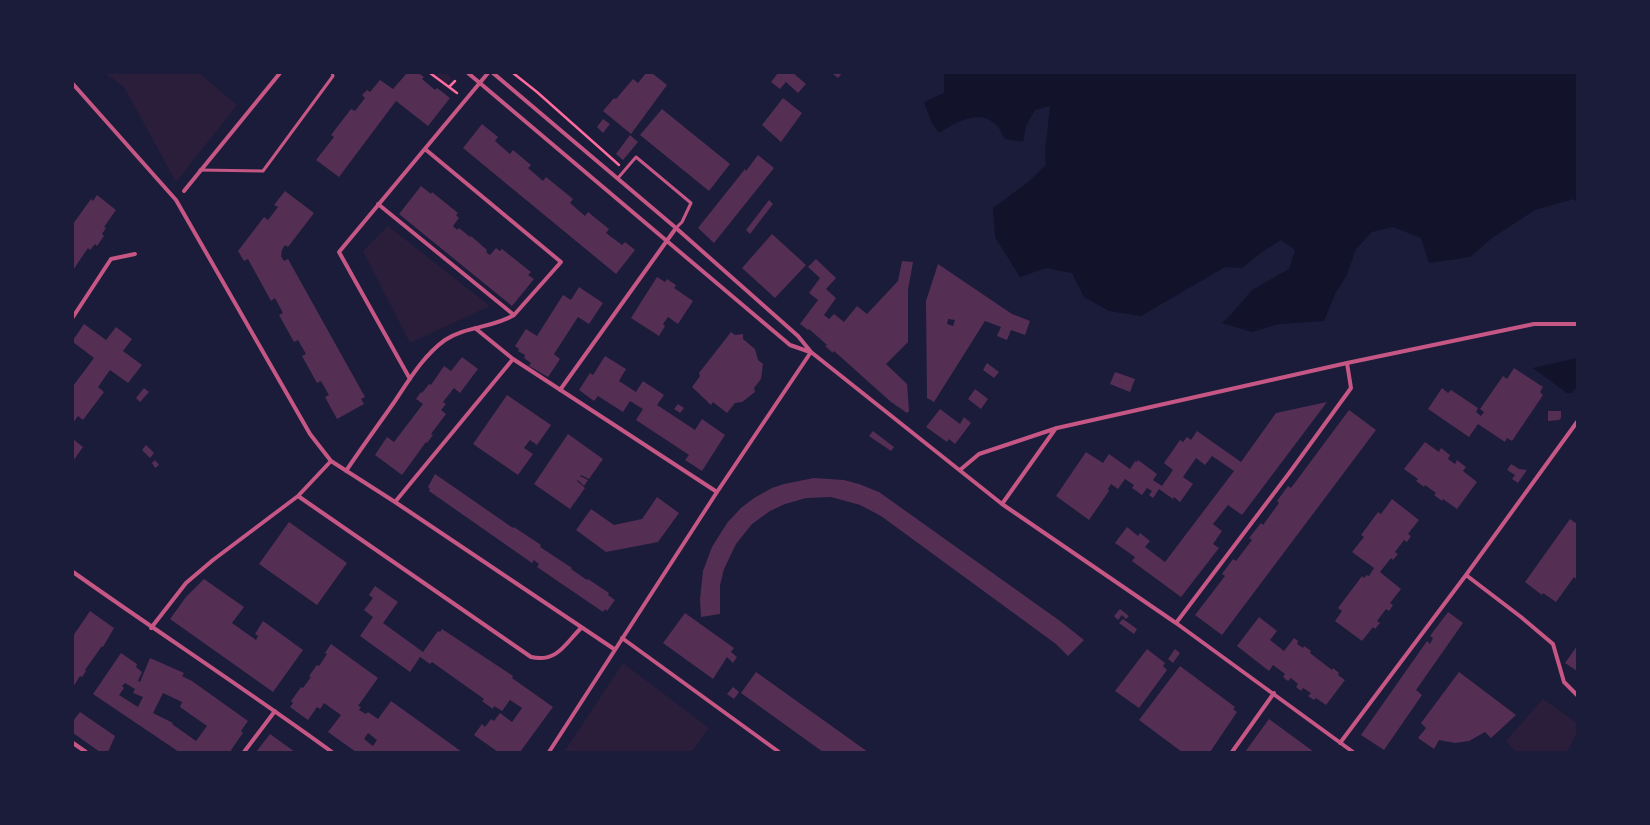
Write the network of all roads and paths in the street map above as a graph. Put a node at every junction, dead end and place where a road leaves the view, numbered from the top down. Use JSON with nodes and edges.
{"nodes":[{"id":1,"x":280,"y":73,"type":"edge"},
{"id":2,"x":332,"y":73,"type":"edge"},
{"id":3,"x":430,"y":73,"type":"edge"},
{"id":4,"x":468,"y":73,"type":"edge"},
{"id":5,"x":488,"y":73,"type":"edge"},
{"id":6,"x":493,"y":73,"type":"edge"},
{"id":7,"x":455,"y":81,"type":"dead end"},
{"id":8,"x":480,"y":83,"type":"junction"},
{"id":9,"x":73,"y":84,"type":"edge"},
{"id":10,"x":449,"y":87,"type":"junction"},
{"id":11,"x":457,"y":93,"type":"dead end"},
{"id":12,"x":425,"y":149,"type":"junction"},
{"id":13,"x":200,"y":170,"type":"junction"},
{"id":14,"x":618,"y":178,"type":"junction"},
{"id":15,"x":184,"y":191,"type":"dead end"},
{"id":16,"x":378,"y":204,"type":"junction"},
{"id":17,"x":676,"y":228,"type":"junction"},
{"id":18,"x":666,"y":240,"type":"junction"},
{"id":19,"x":135,"y":254,"type":"dead end"},
{"id":20,"x":514,"y":315,"type":"junction"},
{"id":21,"x":73,"y":317,"type":"edge"},
{"id":22,"x":1577,"y":324,"type":"edge"},
{"id":23,"x":475,"y":328,"type":"junction"},
{"id":24,"x":811,"y":352,"type":"junction"},
{"id":25,"x":512,"y":359,"type":"junction"},
{"id":26,"x":1347,"y":364,"type":"junction"},
{"id":27,"x":410,"y":379,"type":"junction"},
{"id":28,"x":560,"y":390,"type":"junction"},
{"id":29,"x":1577,"y":422,"type":"edge"},
{"id":30,"x":1056,"y":428,"type":"junction"},
{"id":31,"x":331,"y":461,"type":"junction"},
{"id":32,"x":346,"y":470,"type":"junction"},
{"id":33,"x":960,"y":470,"type":"junction"},
{"id":34,"x":717,"y":492,"type":"junction"},
{"id":35,"x":298,"y":496,"type":"junction"},
{"id":36,"x":395,"y":502,"type":"junction"},
{"id":37,"x":1002,"y":504,"type":"junction"},
{"id":38,"x":73,"y":572,"type":"edge"},
{"id":39,"x":1466,"y":575,"type":"junction"},
{"id":40,"x":1176,"y":623,"type":"junction"},
{"id":41,"x":151,"y":628,"type":"junction"},
{"id":42,"x":581,"y":628,"type":"junction"},
{"id":43,"x":622,"y":638,"type":"junction"},
{"id":44,"x":614,"y":649,"type":"junction"},
{"id":45,"x":1274,"y":693,"type":"junction"},
{"id":46,"x":1577,"y":695,"type":"edge"},
{"id":47,"x":275,"y":710,"type":"junction"},
{"id":48,"x":73,"y":743,"type":"edge"},
{"id":49,"x":1340,"y":743,"type":"junction"},
{"id":50,"x":86,"y":752,"type":"edge"},
{"id":51,"x":244,"y":752,"type":"edge"},
{"id":52,"x":332,"y":752,"type":"edge"},
{"id":53,"x":549,"y":752,"type":"edge"},
{"id":54,"x":779,"y":752,"type":"edge"},
{"id":55,"x":1232,"y":752,"type":"edge"},
{"id":56,"x":1353,"y":752,"type":"edge"}],
"edges":[{"from":1,"to":13,"type":"street"},
{"from":2,"to":13,"type":"lane"},
{"from":3,"to":10,"type":"path"},
{"from":4,"to":8,"type":"street"},
{"from":5,"to":8,"type":"street"},
{"from":6,"to":14,"type":"street"},
{"from":7,"to":10,"type":"path"},
{"from":8,"to":12,"type":"street"},
{"from":8,"to":18,"type":"street"},
{"from":9,"to":31,"type":"street"},
{"from":10,"to":11,"type":"path"},
{"from":12,"to":16,"type":"street"},
{"from":12,"to":20,"type":"street"},
{"from":13,"to":15,"type":"street"},
{"from":14,"to":17,"type":"street"},
{"from":14,"to":17,"type":"lane"},
{"from":16,"to":20,"type":"street"},
{"from":16,"to":27,"type":"street"},
{"from":17,"to":18,"type":"street"},
{"from":17,"to":24,"type":"street"},
{"from":18,"to":24,"type":"street"},
{"from":18,"to":28,"type":"street"},
{"from":19,"to":21,"type":"street"},
{"from":20,"to":23,"type":"street"},
{"from":22,"to":26,"type":"street"},
{"from":23,"to":25,"type":"street"},
{"from":23,"to":27,"type":"street"},
{"from":24,"to":33,"type":"street"},
{"from":24,"to":34,"type":"street"},
{"from":25,"to":28,"type":"street"},
{"from":25,"to":36,"type":"street"},
{"from":26,"to":30,"type":"street"},
{"from":26,"to":40,"type":"street"},
{"from":27,"to":32,"type":"street"},
{"from":28,"to":34,"type":"street"},
{"from":29,"to":39,"type":"street"},
{"from":30,"to":33,"type":"street"},
{"from":30,"to":37,"type":"street"},
{"from":31,"to":32,"type":"street"},
{"from":31,"to":35,"type":"street"},
{"from":32,"to":36,"type":"street"},
{"from":33,"to":37,"type":"street"},
{"from":34,"to":43,"type":"street"},
{"from":35,"to":41,"type":"street"},
{"from":35,"to":42,"type":"street"},
{"from":36,"to":42,"type":"street"},
{"from":37,"to":40,"type":"street"},
{"from":38,"to":41,"type":"street"},
{"from":39,"to":46,"type":"street"},
{"from":39,"to":49,"type":"street"},
{"from":40,"to":45,"type":"street"},
{"from":41,"to":47,"type":"street"},
{"from":42,"to":44,"type":"street"},
{"from":43,"to":44,"type":"street"},
{"from":43,"to":54,"type":"street"},
{"from":44,"to":53,"type":"street"},
{"from":45,"to":49,"type":"street"},
{"from":45,"to":55,"type":"street"},
{"from":47,"to":51,"type":"street"},
{"from":47,"to":52,"type":"street"},
{"from":48,"to":50,"type":"street"},
{"from":49,"to":56,"type":"street"}]}
